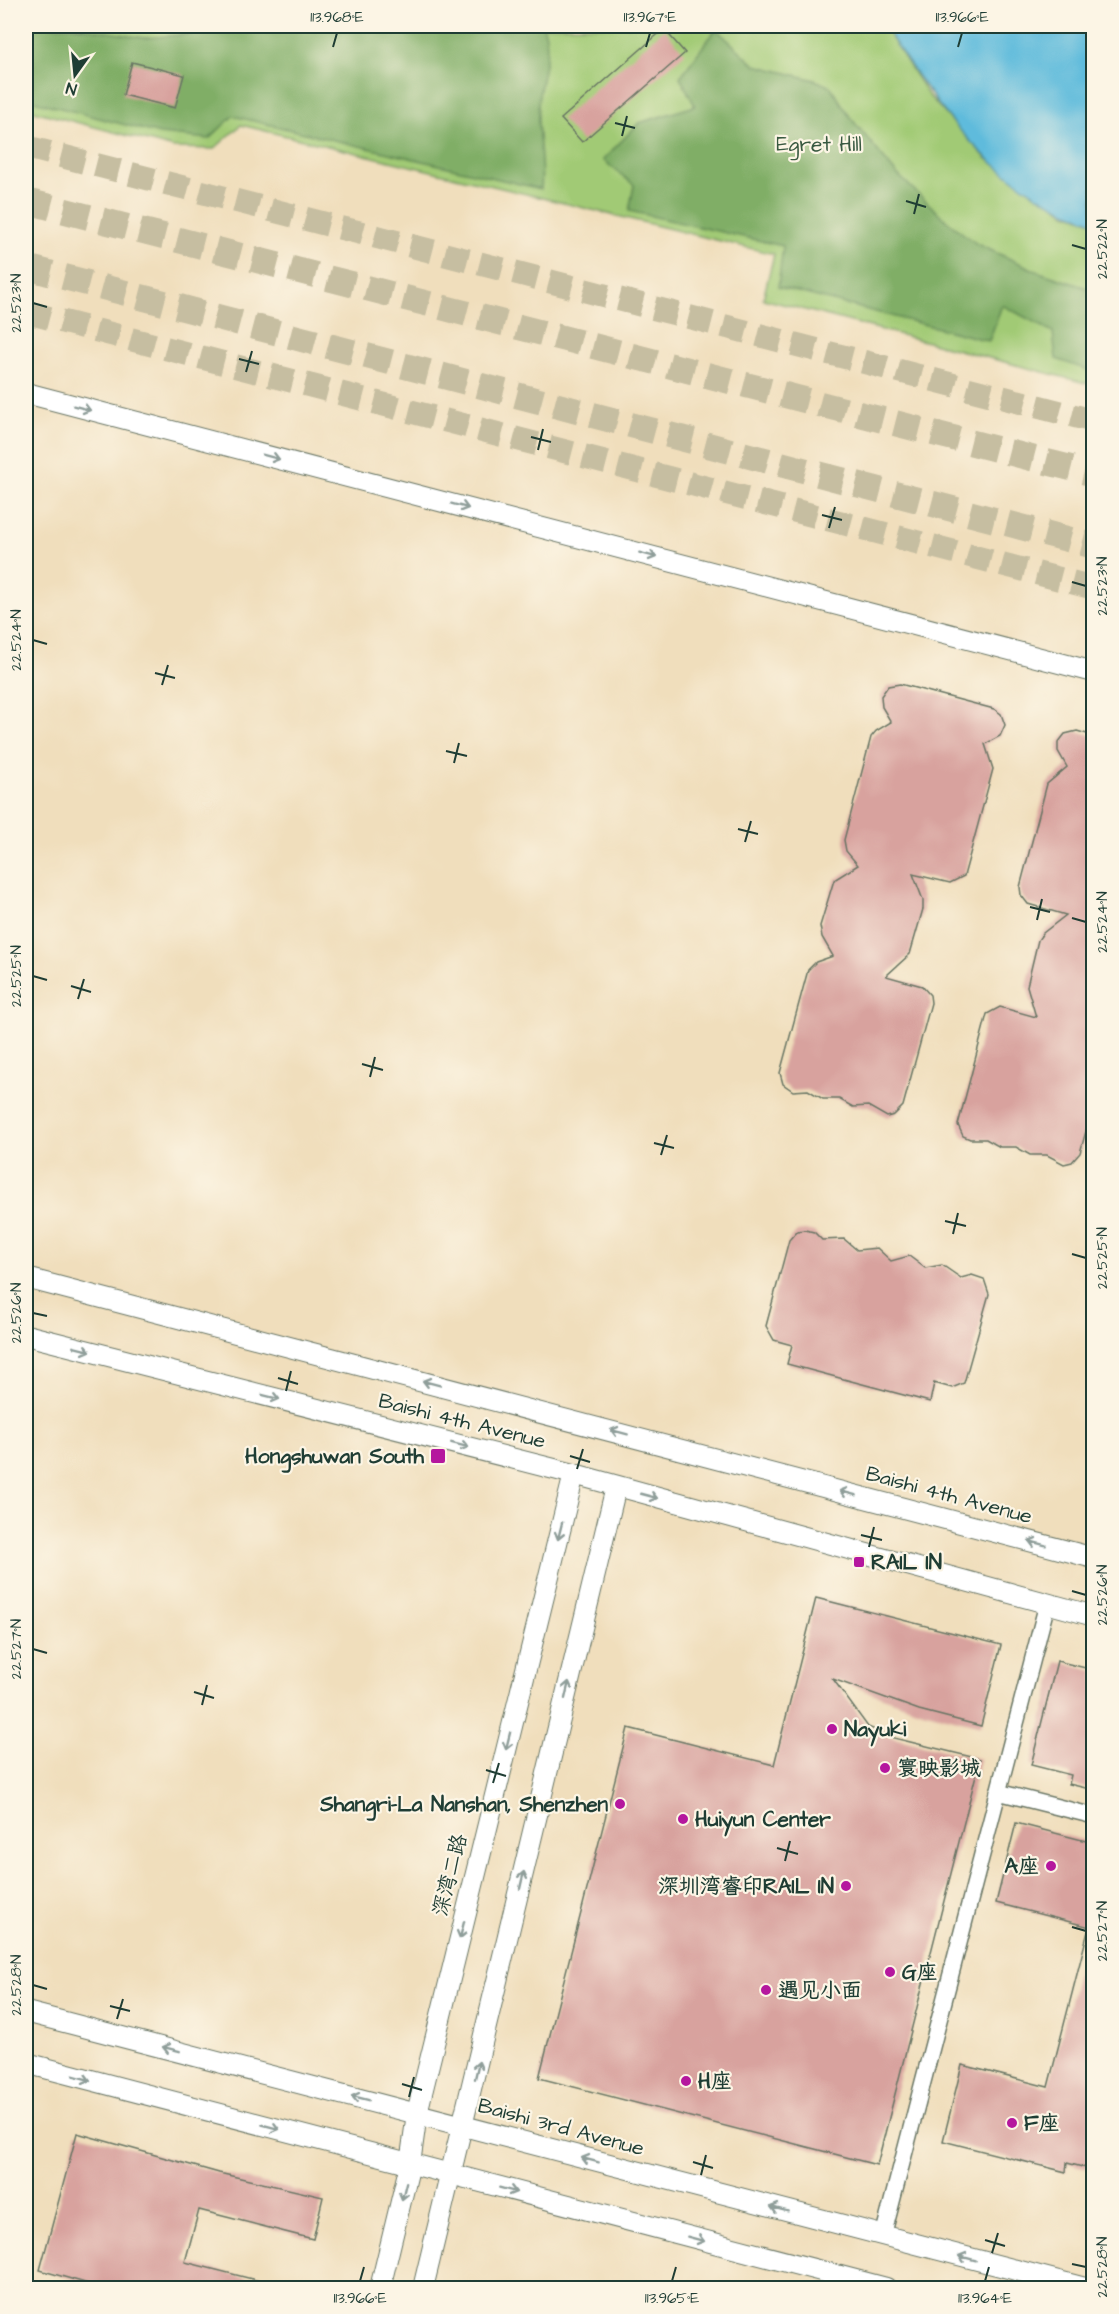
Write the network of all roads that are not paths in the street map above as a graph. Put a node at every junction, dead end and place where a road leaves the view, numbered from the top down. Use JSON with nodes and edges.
{"nodes":[{"id":1,"x":26,"y":393,"type":"edge"},
{"id":2,"x":1094,"y":672,"type":"edge"},
{"id":3,"x":26,"y":1278,"type":"edge"},
{"id":4,"x":26,"y":1335,"type":"edge"},
{"id":5,"x":574,"y":1474,"type":"junction"},
{"id":6,"x":616,"y":1487,"type":"junction"},
{"id":7,"x":1094,"y":1558,"type":"edge"},
{"id":8,"x":1047,"y":1604,"type":"junction"},
{"id":9,"x":1094,"y":1616,"type":"edge"},
{"id":10,"x":998,"y":1792,"type":"junction"},
{"id":11,"x":1094,"y":1816,"type":"edge"},
{"id":12,"x":26,"y":2012,"type":"edge"},
{"id":13,"x":26,"y":2063,"type":"edge"},
{"id":14,"x":417,"y":2113,"type":"junction"},
{"id":15,"x":463,"y":2126,"type":"junction"},
{"id":16,"x":410,"y":2164,"type":"junction"},
{"id":17,"x":451,"y":2175,"type":"junction"},
{"id":18,"x":883,"y":2236,"type":"junction"},
{"id":19,"x":380,"y":2289,"type":"edge"},
{"id":20,"x":423,"y":2289,"type":"edge"},
{"id":21,"x":886,"y":2289,"type":"edge"},
{"id":22,"x":1085,"y":2289,"type":"edge"}],
"edges":[{"from":1,"to":2,"type":"street","one_way":true},
{"from":7,"to":3,"type":"street","name":"Baishi 4th Avenue","one_way":true},
{"from":4,"to":5,"type":"street","name":"Baishi 4th Avenue","one_way":true},
{"from":5,"to":6,"type":"street","name":"Baishi 4th Avenue"},
{"from":5,"to":14,"type":"street","name":"深湾二路","one_way":true},
{"from":6,"to":8,"type":"street","name":"Baishi 4th Avenue","one_way":true},
{"from":15,"to":6,"type":"street","one_way":true},
{"from":8,"to":9,"type":"street","name":"Baishi 4th Avenue"},
{"from":8,"to":10,"type":"street"},
{"from":10,"to":11,"type":"street"},
{"from":10,"to":18,"type":"street"},
{"from":14,"to":12,"type":"street","name":"Baishi 3rd Avenue","one_way":true},
{"from":13,"to":16,"type":"street","one_way":true},
{"from":14,"to":15,"type":"street","name":"Baishi 3rd Avenue"},
{"from":14,"to":16,"type":"street","name":"深湾二路"},
{"from":15,"to":17,"type":"street"},
{"from":18,"to":15,"type":"street","name":"Baishi 3rd Avenue","one_way":true},
{"from":16,"to":17,"type":"street"},
{"from":16,"to":19,"type":"street","name":"深湾二路","one_way":true},
{"from":17,"to":20,"type":"street"},
{"from":17,"to":21,"type":"street","one_way":true},
{"from":22,"to":18,"type":"street","name":"Baishi 3rd Avenue","one_way":true}]}
